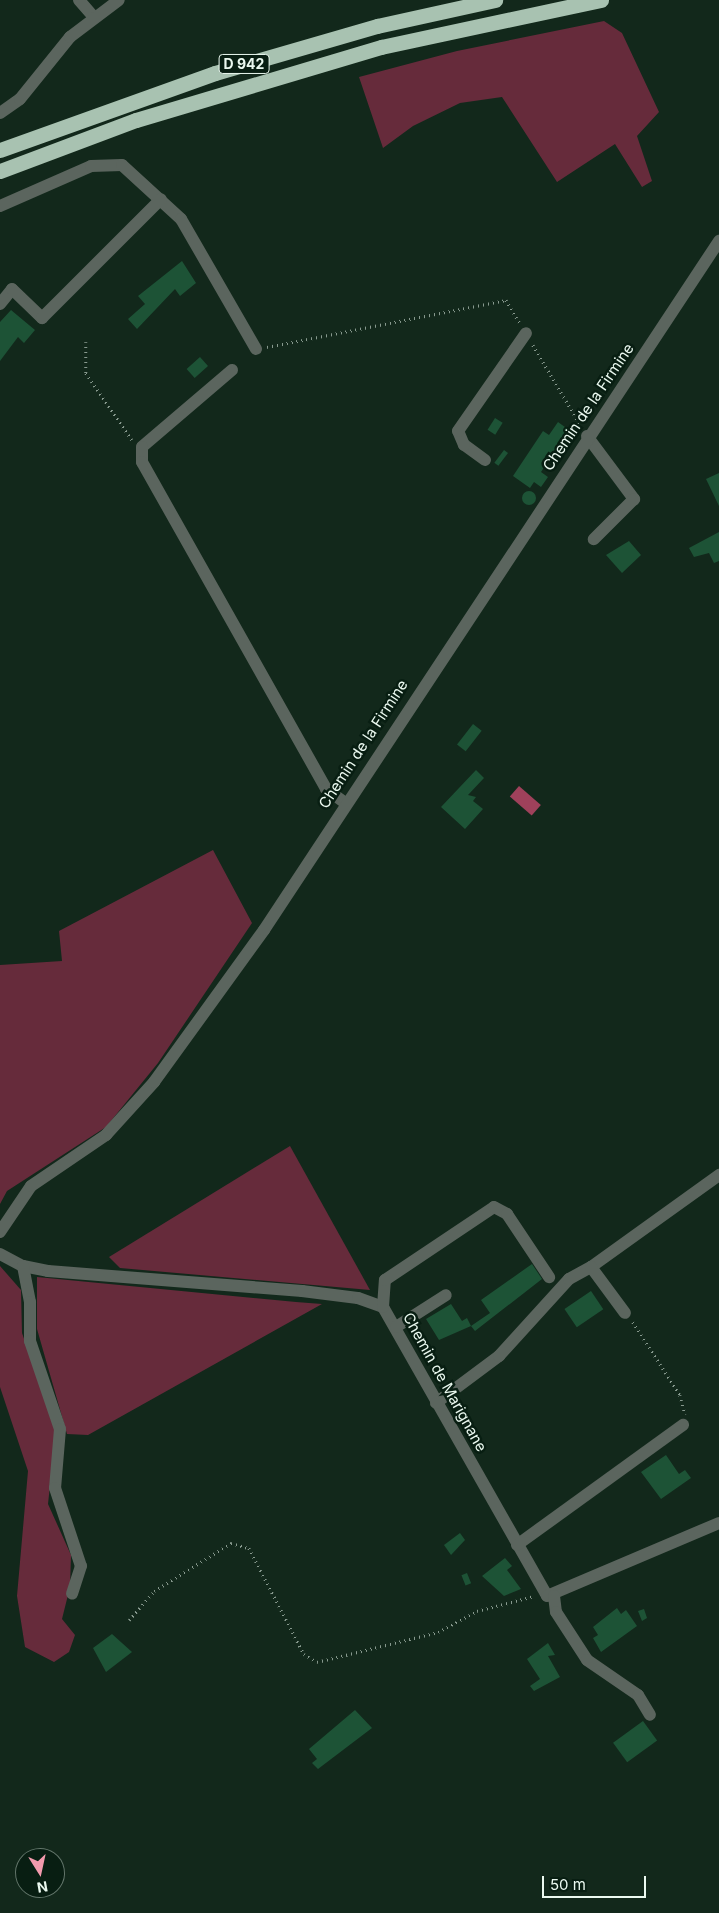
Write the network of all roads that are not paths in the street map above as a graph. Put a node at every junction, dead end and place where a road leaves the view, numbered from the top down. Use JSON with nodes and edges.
{"nodes":[{"id":1,"x":79,"y":0,"type":"edge"},
{"id":2,"x":119,"y":0,"type":"edge"},
{"id":3,"x":495,"y":0,"type":"edge"},
{"id":4,"x":601,"y":0,"type":"edge"},
{"id":5,"x":93,"y":16,"type":"junction"},
{"id":6,"x":0,"y":113,"type":"edge"},
{"id":7,"x":0,"y":150,"type":"edge"},
{"id":8,"x":0,"y":171,"type":"edge"},
{"id":9,"x":161,"y":199,"type":"junction"},
{"id":10,"x":0,"y":206,"type":"edge"},
{"id":11,"x":719,"y":241,"type":"edge"},
{"id":12,"x":0,"y":304,"type":"edge"},
{"id":13,"x":526,"y":333,"type":"road end"},
{"id":14,"x":256,"y":349,"type":"road end"},
{"id":15,"x":232,"y":370,"type":"dead end"},
{"id":16,"x":587,"y":436,"type":"junction"},
{"id":17,"x":485,"y":460,"type":"dead end"},
{"id":18,"x":594,"y":539,"type":"dead end"},
{"id":19,"x":344,"y":802,"type":"junction"},
{"id":20,"x":719,"y":1174,"type":"edge"},
{"id":21,"x":0,"y":1232,"type":"edge"},
{"id":22,"x":0,"y":1254,"type":"edge"},
{"id":23,"x":23,"y":1266,"type":"junction"},
{"id":24,"x":591,"y":1267,"type":"junction"},
{"id":25,"x":549,"y":1277,"type":"dead end"},
{"id":26,"x":446,"y":1295,"type":"dead end"},
{"id":27,"x":383,"y":1307,"type":"junction"},
{"id":28,"x":625,"y":1313,"type":"road end"},
{"id":29,"x":396,"y":1327,"type":"junction"},
{"id":30,"x":436,"y":1403,"type":"junction"},
{"id":31,"x":683,"y":1425,"type":"road end"},
{"id":32,"x":719,"y":1523,"type":"edge"},
{"id":33,"x":517,"y":1545,"type":"junction"},
{"id":34,"x":72,"y":1594,"type":"dead end"},
{"id":35,"x":548,"y":1595,"type":"junction"},
{"id":36,"x":650,"y":1716,"type":"dead end"}],
"edges":[{"from":1,"to":5,"type":"street"},
{"from":2,"to":5,"type":"street"},
{"from":3,"to":7,"type":"highway","number":"D 942"},
{"from":4,"to":8,"type":"highway","number":"D 942"},
{"from":5,"to":6,"type":"street"},
{"from":9,"to":10,"type":"street"},
{"from":9,"to":12,"type":"street"},
{"from":9,"to":14,"type":"street"},
{"from":11,"to":16,"type":"street","name":"Chemin de la Firmine"},
{"from":13,"to":17,"type":"street"},
{"from":15,"to":19,"type":"street"},
{"from":16,"to":18,"type":"street"},
{"from":16,"to":19,"type":"street","name":"Chemin de la Firmine"},
{"from":19,"to":21,"type":"street","name":"Chemin de la Firmine"},
{"from":20,"to":24,"type":"street"},
{"from":22,"to":23,"type":"street","name":"Chemin de Marignane"},
{"from":23,"to":27,"type":"street","name":"Chemin de Marignane"},
{"from":23,"to":34,"type":"street"},
{"from":24,"to":28,"type":"street"},
{"from":24,"to":30,"type":"street"},
{"from":25,"to":27,"type":"street"},
{"from":26,"to":29,"type":"street"},
{"from":27,"to":29,"type":"street","name":"Chemin de Marignane"},
{"from":29,"to":30,"type":"street","name":"Chemin de Marignane"},
{"from":30,"to":33,"type":"street","name":"Chemin de Marignane"},
{"from":31,"to":33,"type":"street"},
{"from":32,"to":35,"type":"street"},
{"from":33,"to":35,"type":"street","name":"Chemin de Marignane"},
{"from":35,"to":36,"type":"street","name":"Chemin de Marignane"}]}
